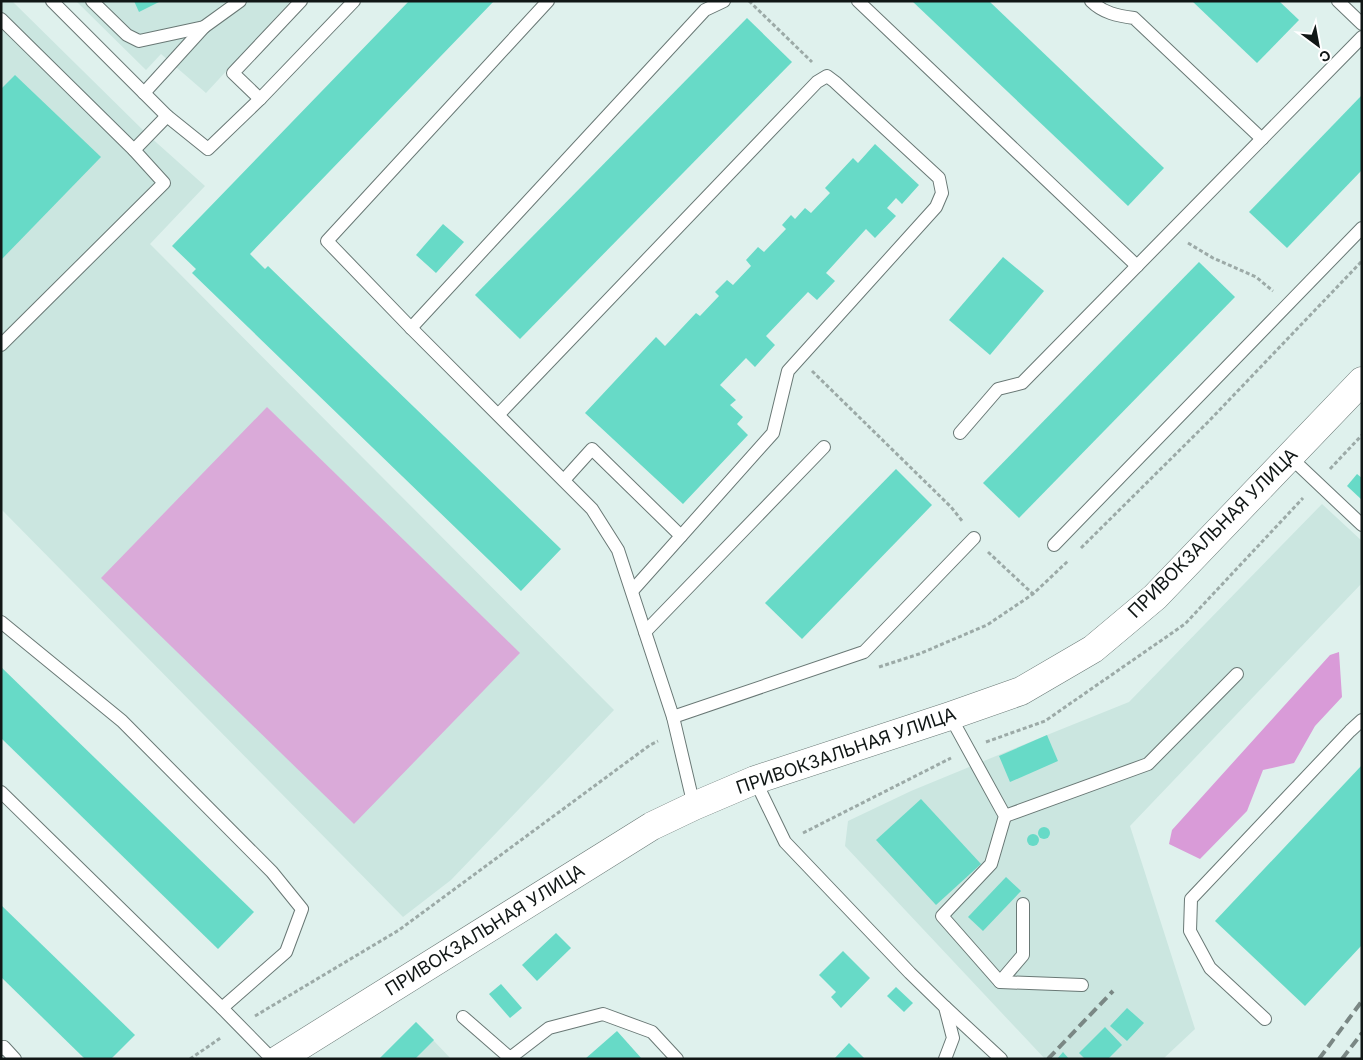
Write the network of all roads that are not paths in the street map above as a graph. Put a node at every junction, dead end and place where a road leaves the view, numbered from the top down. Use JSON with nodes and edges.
{"nodes":[{"id":1,"x":52,"y":1,"type":"edge"},
{"id":2,"x":92,"y":1,"type":"edge"},
{"id":3,"x":240,"y":1,"type":"edge"},
{"id":4,"x":302,"y":1,"type":"edge"},
{"id":5,"x":354,"y":1,"type":"edge"},
{"id":6,"x":548,"y":1,"type":"edge"},
{"id":7,"x":724,"y":1,"type":"edge"},
{"id":8,"x":858,"y":1,"type":"edge"},
{"id":9,"x":1091,"y":1,"type":"edge"},
{"id":10,"x":1338,"y":1,"type":"edge"},
{"id":11,"x":1,"y":19,"type":"edge"},
{"id":12,"x":1362,"y":24,"type":"edge"},
{"id":13,"x":204,"y":27,"type":"junction"},
{"id":14,"x":1362,"y":37,"type":"edge"},
{"id":15,"x":144,"y":93,"type":"junction"},
{"id":16,"x":260,"y":99,"type":"junction"},
{"id":17,"x":167,"y":116,"type":"junction"},
{"id":18,"x":1262,"y":139,"type":"junction"},
{"id":19,"x":134,"y":150,"type":"junction"},
{"id":20,"x":1362,"y":228,"type":"edge"},
{"id":21,"x":1137,"y":266,"type":"junction"},
{"id":22,"x":411,"y":328,"type":"junction"},
{"id":23,"x":1,"y":345,"type":"edge"},
{"id":24,"x":1362,"y":381,"type":"edge"},
{"id":25,"x":499,"y":414,"type":"junction"},
{"id":26,"x":960,"y":433,"type":"dead end"},
{"id":27,"x":824,"y":447,"type":"dead end"},
{"id":28,"x":1289,"y":456,"type":"junction"},
{"id":29,"x":564,"y":480,"type":"junction"},
{"id":30,"x":1362,"y":525,"type":"edge"},
{"id":31,"x":681,"y":536,"type":"junction"},
{"id":32,"x":974,"y":538,"type":"road end"},
{"id":33,"x":1054,"y":545,"type":"dead end"},
{"id":34,"x":632,"y":590,"type":"junction"},
{"id":35,"x":1,"y":622,"type":"edge"},
{"id":36,"x":645,"y":632,"type":"junction"},
{"id":37,"x":1237,"y":674,"type":"dead end"},
{"id":38,"x":950,"y":716,"type":"junction"},
{"id":39,"x":673,"y":717,"type":"junction"},
{"id":40,"x":1362,"y":720,"type":"edge"},
{"id":41,"x":756,"y":780,"type":"junction"},
{"id":42,"x":1,"y":792,"type":"edge"},
{"id":43,"x":694,"y":806,"type":"junction"},
{"id":44,"x":1005,"y":816,"type":"junction"},
{"id":45,"x":1023,"y":904,"type":"dead end"},
{"id":46,"x":1000,"y":982,"type":"junction"},
{"id":47,"x":1082,"y":985,"type":"dead end"},
{"id":48,"x":945,"y":1007,"type":"junction"},
{"id":49,"x":222,"y":1008,"type":"junction"},
{"id":50,"x":463,"y":1017,"type":"dead end"},
{"id":51,"x":1265,"y":1019,"type":"dead end"},
{"id":52,"x":2,"y":1046,"type":"edge"},
{"id":53,"x":14,"y":1059,"type":"edge"},
{"id":54,"x":272,"y":1059,"type":"edge"},
{"id":55,"x":279,"y":1059,"type":"edge"},
{"id":56,"x":677,"y":1059,"type":"edge"},
{"id":57,"x":945,"y":1059,"type":"edge"},
{"id":58,"x":1001,"y":1059,"type":"edge"}],
"edges":[{"from":1,"to":15,"type":"lane"},
{"from":2,"to":13,"type":"lane"},
{"from":3,"to":13,"type":"lane"},
{"from":4,"to":16,"type":"lane"},
{"from":5,"to":16,"type":"lane"},
{"from":6,"to":22,"type":"lane"},
{"from":7,"to":22,"type":"lane"},
{"from":8,"to":21,"type":"lane"},
{"from":9,"to":18,"type":"lane"},
{"from":10,"to":12,"type":"lane"},
{"from":11,"to":19,"type":"lane"},
{"from":13,"to":15,"type":"lane"},
{"from":14,"to":18,"type":"lane"},
{"from":15,"to":17,"type":"lane"},
{"from":16,"to":17,"type":"lane"},
{"from":17,"to":19,"type":"lane"},
{"from":18,"to":21,"type":"lane"},
{"from":19,"to":23,"type":"lane"},
{"from":20,"to":33,"type":"lane"},
{"from":21,"to":26,"type":"lane"},
{"from":22,"to":25,"type":"lane"},
{"from":24,"to":28,"type":"street","name":"ПРИВОКЗАЛЬНАЯ УЛИЦА"},
{"from":25,"to":29,"type":"lane"},
{"from":25,"to":31,"type":"lane"},
{"from":27,"to":36,"type":"lane"},
{"from":28,"to":30,"type":"lane"},
{"from":28,"to":38,"type":"street","name":"ПРИВОКЗАЛЬНАЯ УЛИЦА"},
{"from":29,"to":31,"type":"lane"},
{"from":29,"to":34,"type":"lane"},
{"from":31,"to":34,"type":"lane"},
{"from":32,"to":39,"type":"lane"},
{"from":34,"to":36,"type":"lane"},
{"from":35,"to":49,"type":"lane"},
{"from":36,"to":39,"type":"lane"},
{"from":37,"to":44,"type":"lane"},
{"from":38,"to":41,"type":"street","name":"ПРИВОКЗАЛЬНАЯ УЛИЦА"},
{"from":38,"to":44,"type":"lane"},
{"from":39,"to":43,"type":"lane"},
{"from":40,"to":51,"type":"lane"},
{"from":41,"to":43,"type":"street","name":"ПРИВОКЗАЛЬНАЯ УЛИЦА"},
{"from":41,"to":48,"type":"lane"},
{"from":42,"to":49,"type":"lane"},
{"from":43,"to":55,"type":"street","name":"ПРИВОКЗАЛЬНАЯ УЛИЦА"},
{"from":44,"to":46,"type":"lane"},
{"from":45,"to":46,"type":"lane"},
{"from":46,"to":47,"type":"lane"},
{"from":48,"to":57,"type":"lane"},
{"from":48,"to":58,"type":"lane"},
{"from":49,"to":54,"type":"lane"},
{"from":50,"to":56,"type":"lane"},
{"from":52,"to":53,"type":"lane"}]}
